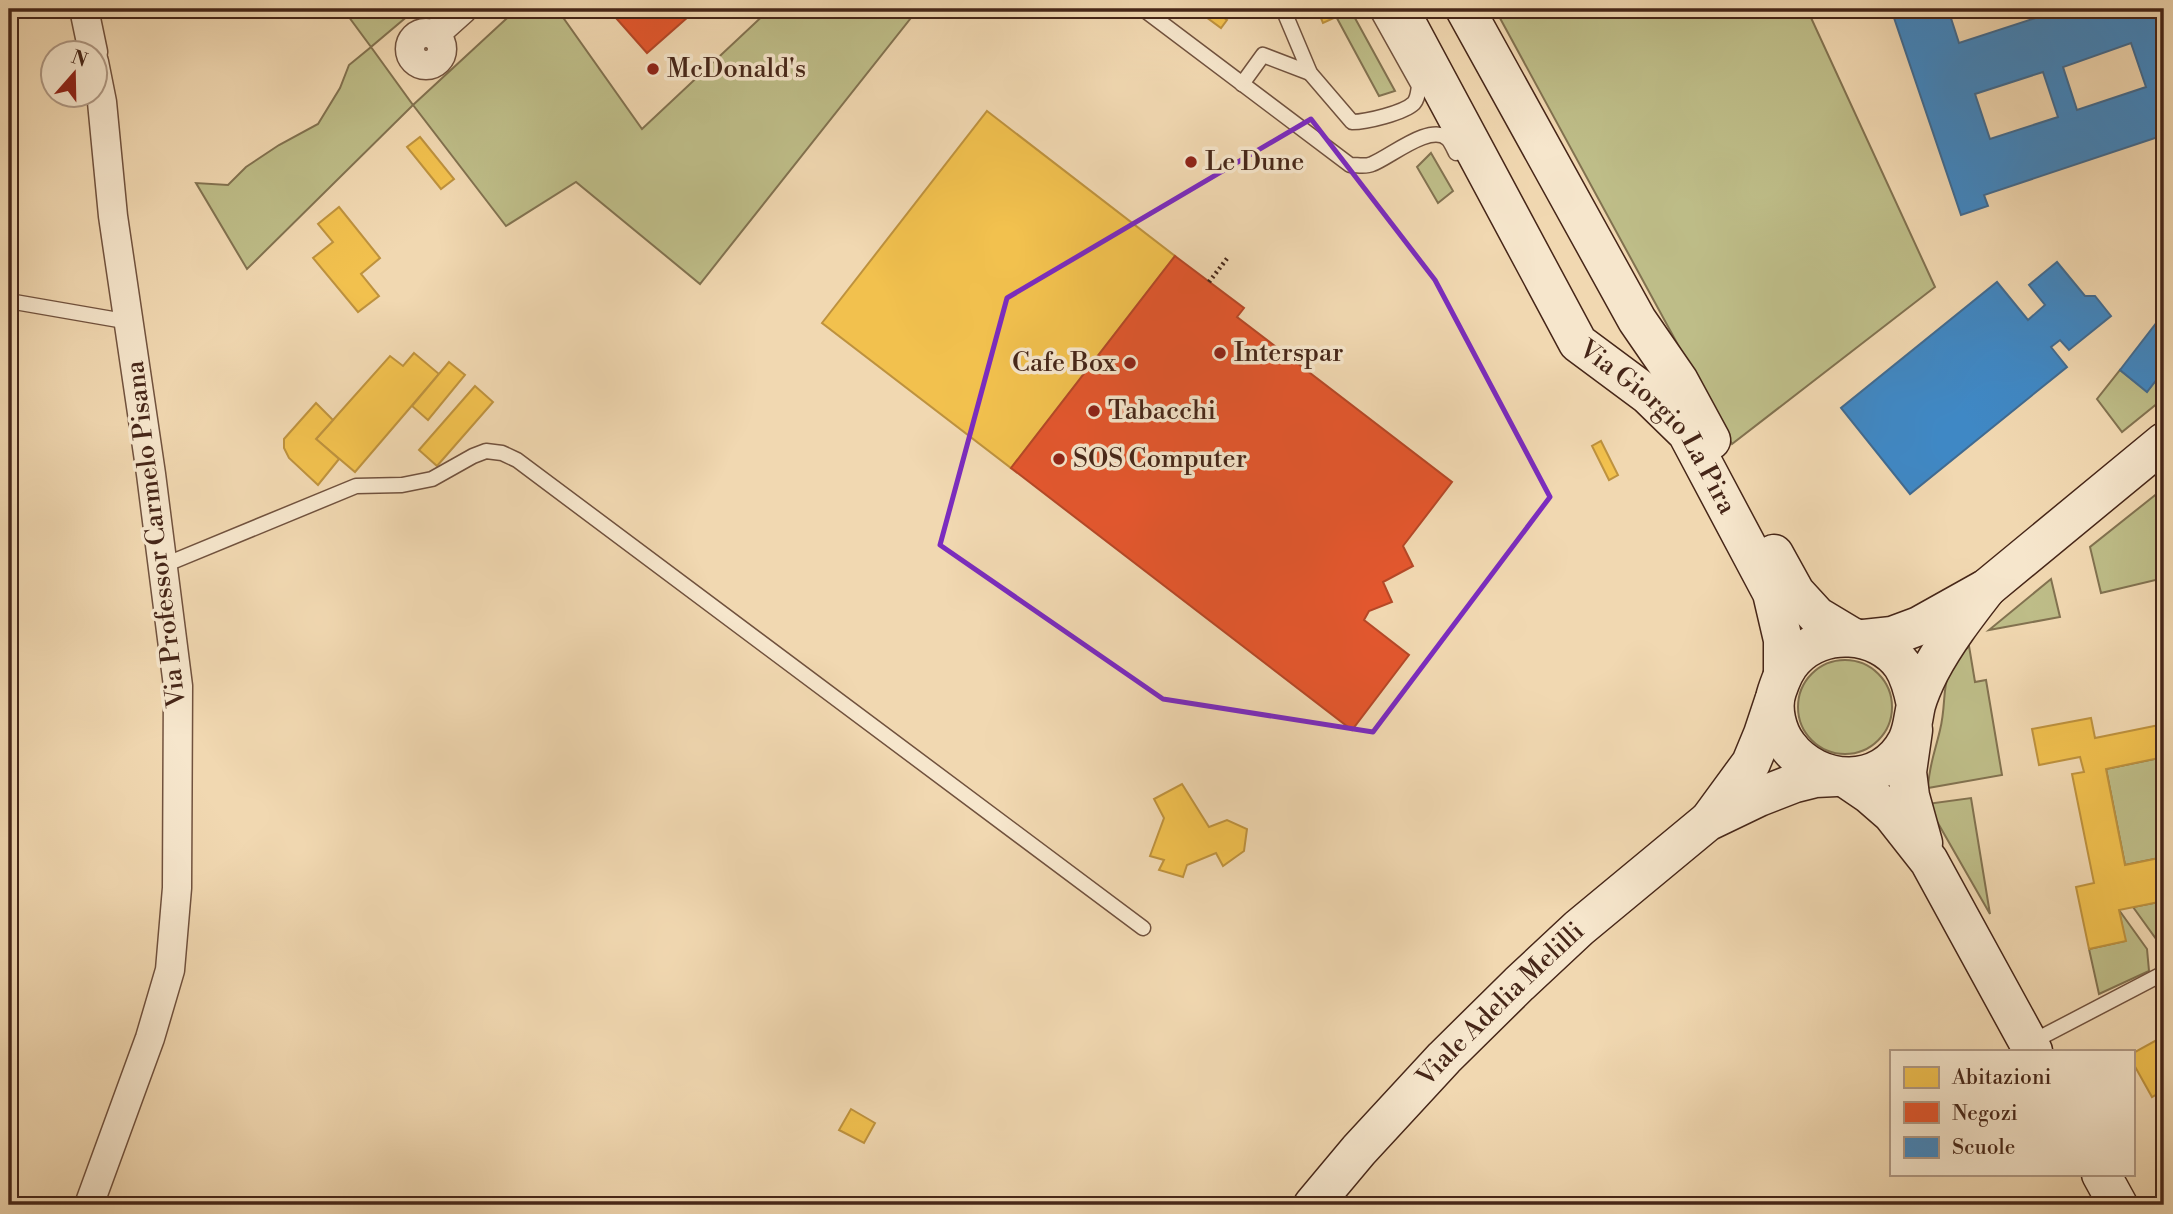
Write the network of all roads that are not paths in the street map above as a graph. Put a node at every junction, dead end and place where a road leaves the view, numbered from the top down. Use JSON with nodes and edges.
{"nodes":[{"id":1,"x":84,"y":9,"type":"edge"},
{"id":2,"x":463,"y":9,"type":"edge"},
{"id":3,"x":1283,"y":9,"type":"edge"},
{"id":4,"x":1376,"y":9,"type":"edge"},
{"id":5,"x":1399,"y":9,"type":"edge"},
{"id":6,"x":1465,"y":9,"type":"edge"},
{"id":7,"x":1150,"y":11,"type":"edge"},
{"id":8,"x":434,"y":35,"type":"dead end"},
{"id":9,"x":90,"y":38,"type":"edge"},
{"id":10,"x":1310,"y":73,"type":"junction"},
{"id":11,"x":1242,"y":84,"type":"junction"},
{"id":12,"x":103,"y":108,"type":"edge"},
{"id":13,"x":1461,"y":162,"type":"dead end"},
{"id":14,"x":1519,"y":263,"type":"dead end"},
{"id":15,"x":9,"y":301,"type":"edge"},
{"id":16,"x":1565,"y":321,"type":"junction"},
{"id":17,"x":130,"y":322,"type":"junction"},
{"id":18,"x":2164,"y":442,"type":"edge"},
{"id":19,"x":162,"y":566,"type":"junction"},
{"id":20,"x":1987,"y":588,"type":"junction"},
{"id":21,"x":1858,"y":638,"type":"junction"},
{"id":22,"x":1779,"y":685,"type":"junction"},
{"id":23,"x":1914,"y":716,"type":"junction"},
{"id":24,"x":1840,"y":777,"type":"junction"},
{"id":25,"x":1707,"y":822,"type":"junction"},
{"id":26,"x":1929,"y":862,"type":"junction"},
{"id":27,"x":1143,"y":928,"type":"dead end"},
{"id":28,"x":2164,"y":973,"type":"edge"},
{"id":29,"x":2031,"y":1048,"type":"edge"},
{"id":30,"x":2102,"y":1176,"type":"edge"},
{"id":31,"x":89,"y":1205,"type":"edge"},
{"id":32,"x":1313,"y":1205,"type":"edge"},
{"id":33,"x":2118,"y":1205,"type":"edge"}],
"edges":[{"from":1,"to":9,"type":"street"},
{"from":2,"to":8,"type":"street"},
{"from":3,"to":10,"type":"lane"},
{"from":4,"to":10,"type":"lane"},
{"from":5,"to":16,"type":"main road","name":"Via Giorgio La Pira"},
{"from":6,"to":21,"type":"main road","name":"Via Giorgio La Pira"},
{"from":7,"to":11,"type":"lane"},
{"from":10,"to":11,"type":"lane"},
{"from":11,"to":13,"type":"lane"},
{"from":12,"to":17,"type":"street","name":"Via Professor Carmelo Pisana"},
{"from":14,"to":16,"type":"lane"},
{"from":15,"to":17,"type":"lane"},
{"from":16,"to":22,"type":"main road","name":"Via Giorgio La Pira"},
{"from":17,"to":19,"type":"street","name":"Via Professor Carmelo Pisana"},
{"from":18,"to":20,"type":"main road"},
{"from":19,"to":27,"type":"lane"},
{"from":19,"to":31,"type":"street","name":"Via Professor Carmelo Pisana"},
{"from":20,"to":21,"type":"main road"},
{"from":20,"to":23,"type":"main road"},
{"from":21,"to":22,"type":"main road"},
{"from":21,"to":23,"type":"main road"},
{"from":22,"to":24,"type":"main road"},
{"from":22,"to":25,"type":"main road"},
{"from":23,"to":24,"type":"main road"},
{"from":23,"to":26,"type":"main road"},
{"from":24,"to":25,"type":"main road"},
{"from":24,"to":26,"type":"main road"},
{"from":25,"to":32,"type":"main road","name":"Viale Adelia Melilli"},
{"from":26,"to":29,"type":"main road"},
{"from":28,"to":29,"type":"lane"},
{"from":30,"to":33,"type":"main road"}]}
